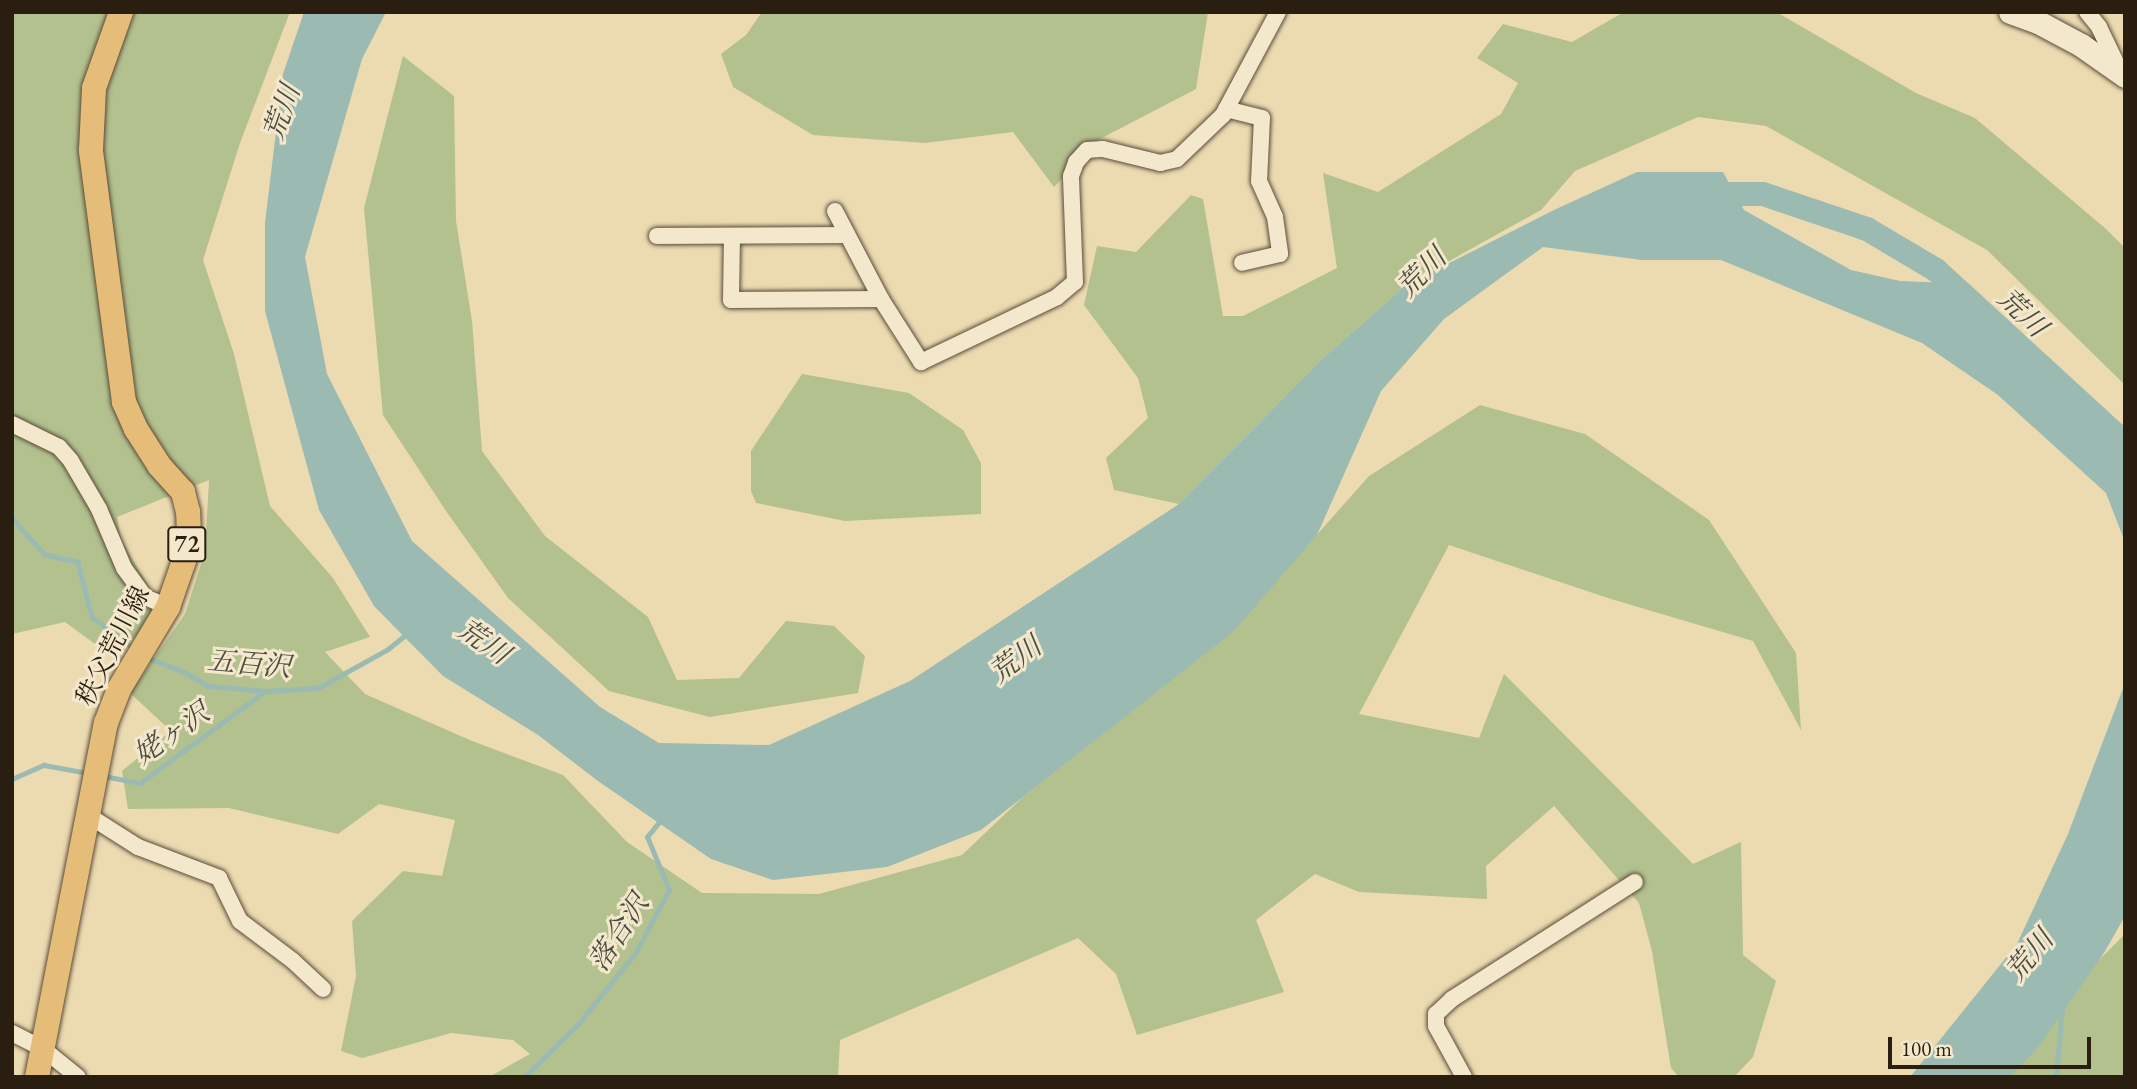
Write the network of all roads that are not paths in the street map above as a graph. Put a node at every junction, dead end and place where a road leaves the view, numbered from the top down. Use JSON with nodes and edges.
{"nodes":[{"id":1,"x":121,"y":12,"type":"edge"},
{"id":2,"x":1278,"y":12,"type":"edge"},
{"id":3,"x":2010,"y":12,"type":"edge"},
{"id":4,"x":2087,"y":12,"type":"edge"},
{"id":5,"x":2123,"y":74,"type":"edge"},
{"id":6,"x":1226,"y":110,"type":"junction"},
{"id":7,"x":835,"y":211,"type":"dead end"},
{"id":8,"x":847,"y":234,"type":"junction"},
{"id":9,"x":657,"y":236,"type":"dead end"},
{"id":10,"x":732,"y":236,"type":"junction"},
{"id":11,"x":1242,"y":263,"type":"dead end"},
{"id":12,"x":881,"y":299,"type":"junction"},
{"id":13,"x":12,"y":424,"type":"edge"},
{"id":14,"x":169,"y":607,"type":"junction"},
{"id":15,"x":86,"y":814,"type":"junction"},
{"id":16,"x":1635,"y":882,"type":"dead end"},
{"id":17,"x":323,"y":989,"type":"dead end"},
{"id":18,"x":12,"y":1033,"type":"edge"},
{"id":19,"x":43,"y":1048,"type":"junction"},
{"id":20,"x":37,"y":1077,"type":"edge"},
{"id":21,"x":78,"y":1077,"type":"edge"},
{"id":22,"x":1464,"y":1077,"type":"edge"}],
"edges":[{"from":1,"to":14,"type":"main road","name":"秩父荒川線","number":"72"},
{"from":2,"to":6,"type":"street"},
{"from":3,"to":5,"type":"main road"},
{"from":4,"to":5,"type":"street"},
{"from":6,"to":11,"type":"street"},
{"from":6,"to":12,"type":"street"},
{"from":7,"to":8,"type":"street"},
{"from":8,"to":10,"type":"street"},
{"from":8,"to":12,"type":"street"},
{"from":9,"to":10,"type":"street"},
{"from":10,"to":12,"type":"street"},
{"from":13,"to":14,"type":"street"},
{"from":14,"to":15,"type":"main road","name":"秩父荒川線","number":"72"},
{"from":15,"to":17,"type":"street"},
{"from":15,"to":19,"type":"main road","name":"秩父荒川線","number":"72"},
{"from":16,"to":22,"type":"street"},
{"from":18,"to":19,"type":"street"},
{"from":19,"to":20,"type":"main road","name":"秩父荒川線","number":"72"},
{"from":19,"to":21,"type":"street"}]}
